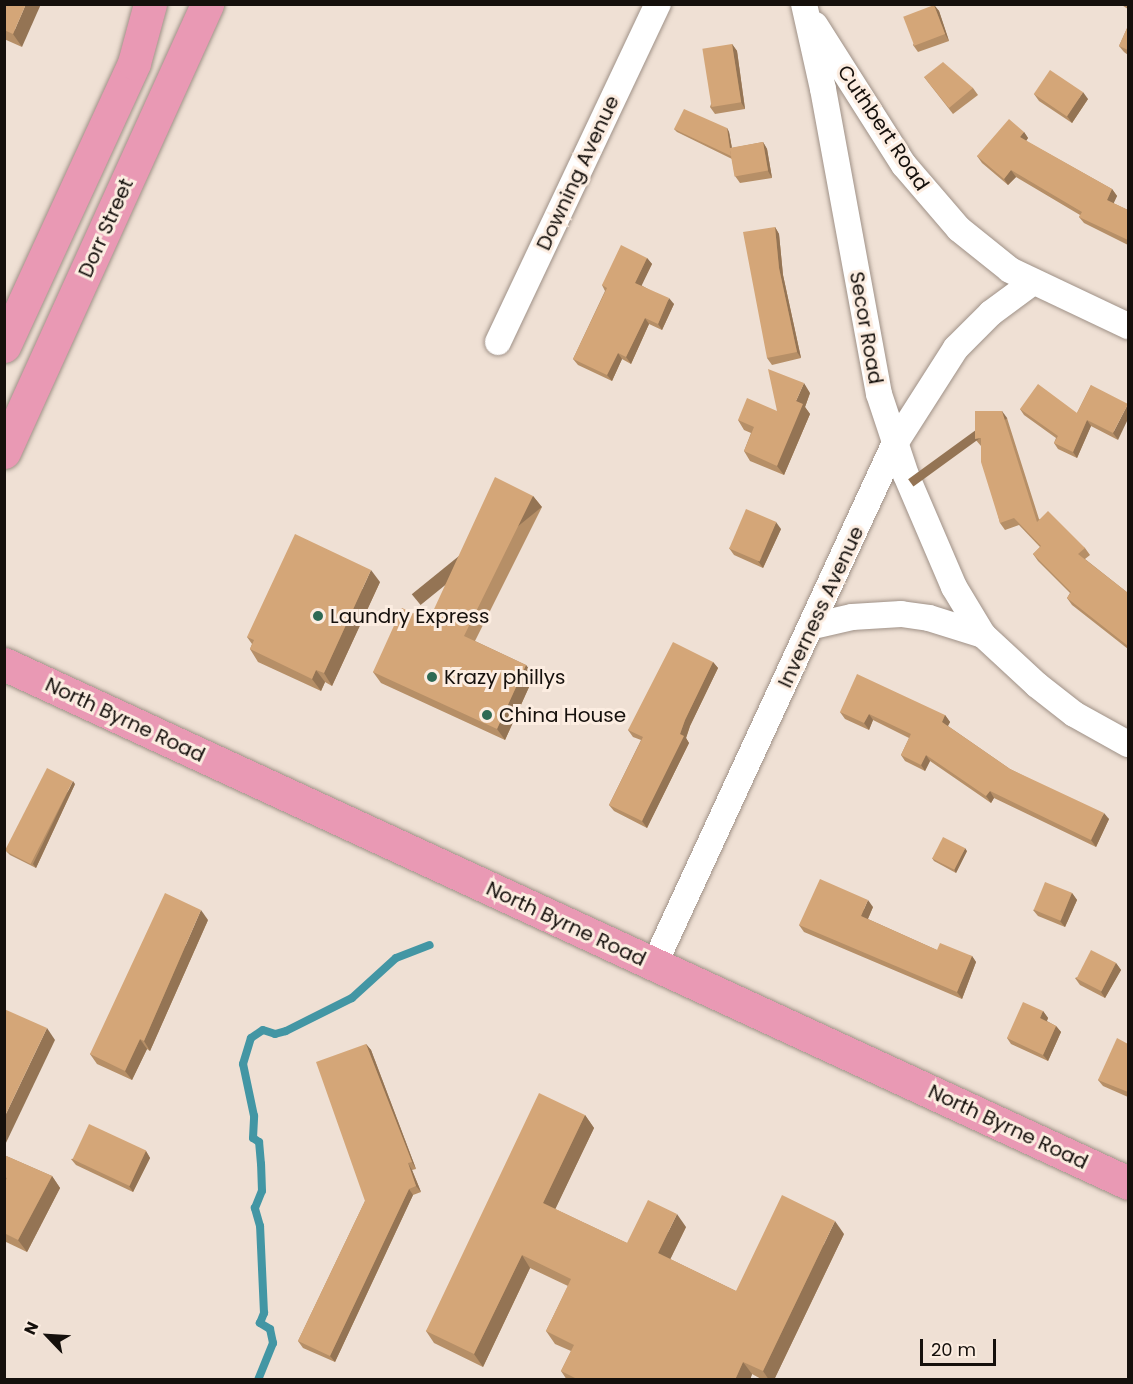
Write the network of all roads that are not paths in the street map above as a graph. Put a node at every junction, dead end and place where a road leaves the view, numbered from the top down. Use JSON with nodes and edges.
{"nodes":[{"id":1,"x":150,"y":4,"type":"edge"},
{"id":2,"x":207,"y":4,"type":"edge"},
{"id":3,"x":658,"y":4,"type":"edge"},
{"id":4,"x":804,"y":7,"type":"edge"},
{"id":5,"x":1033,"y":282,"type":"junction"},
{"id":6,"x":1128,"y":326,"type":"edge"},
{"id":7,"x":498,"y":342,"type":"dead end"},
{"id":8,"x":4,"y":346,"type":"edge"},
{"id":9,"x":894,"y":445,"type":"junction"},
{"id":10,"x":4,"y":452,"type":"edge"},
{"id":11,"x":813,"y":626,"type":"junction"},
{"id":12,"x":983,"y":634,"type":"junction"},
{"id":13,"x":4,"y":664,"type":"edge"},
{"id":14,"x":1128,"y":744,"type":"edge"},
{"id":15,"x":654,"y":964,"type":"junction"},
{"id":16,"x":1128,"y":1183,"type":"edge"}],
"edges":[{"from":1,"to":8,"type":"main road"},
{"from":2,"to":10,"type":"main road","name":"Dorr Street"},
{"from":3,"to":7,"type":"street","name":"Downing Avenue"},
{"from":4,"to":5,"type":"street","name":"Cuthbert Road"},
{"from":4,"to":9,"type":"street","name":"Secor Road"},
{"from":5,"to":6,"type":"street","name":"Cuthbert Road"},
{"from":5,"to":9,"type":"street","name":"Inverness Avenue"},
{"from":9,"to":11,"type":"street","name":"Inverness Avenue"},
{"from":9,"to":12,"type":"street","name":"Secor Road"},
{"from":11,"to":12,"type":"street","name":"Secor Road"},
{"from":11,"to":15,"type":"street","name":"Inverness Avenue"},
{"from":12,"to":14,"type":"street","name":"Secor Road"},
{"from":13,"to":15,"type":"main road","name":"North Byrne Road"},
{"from":15,"to":16,"type":"main road","name":"North Byrne Road"}]}
